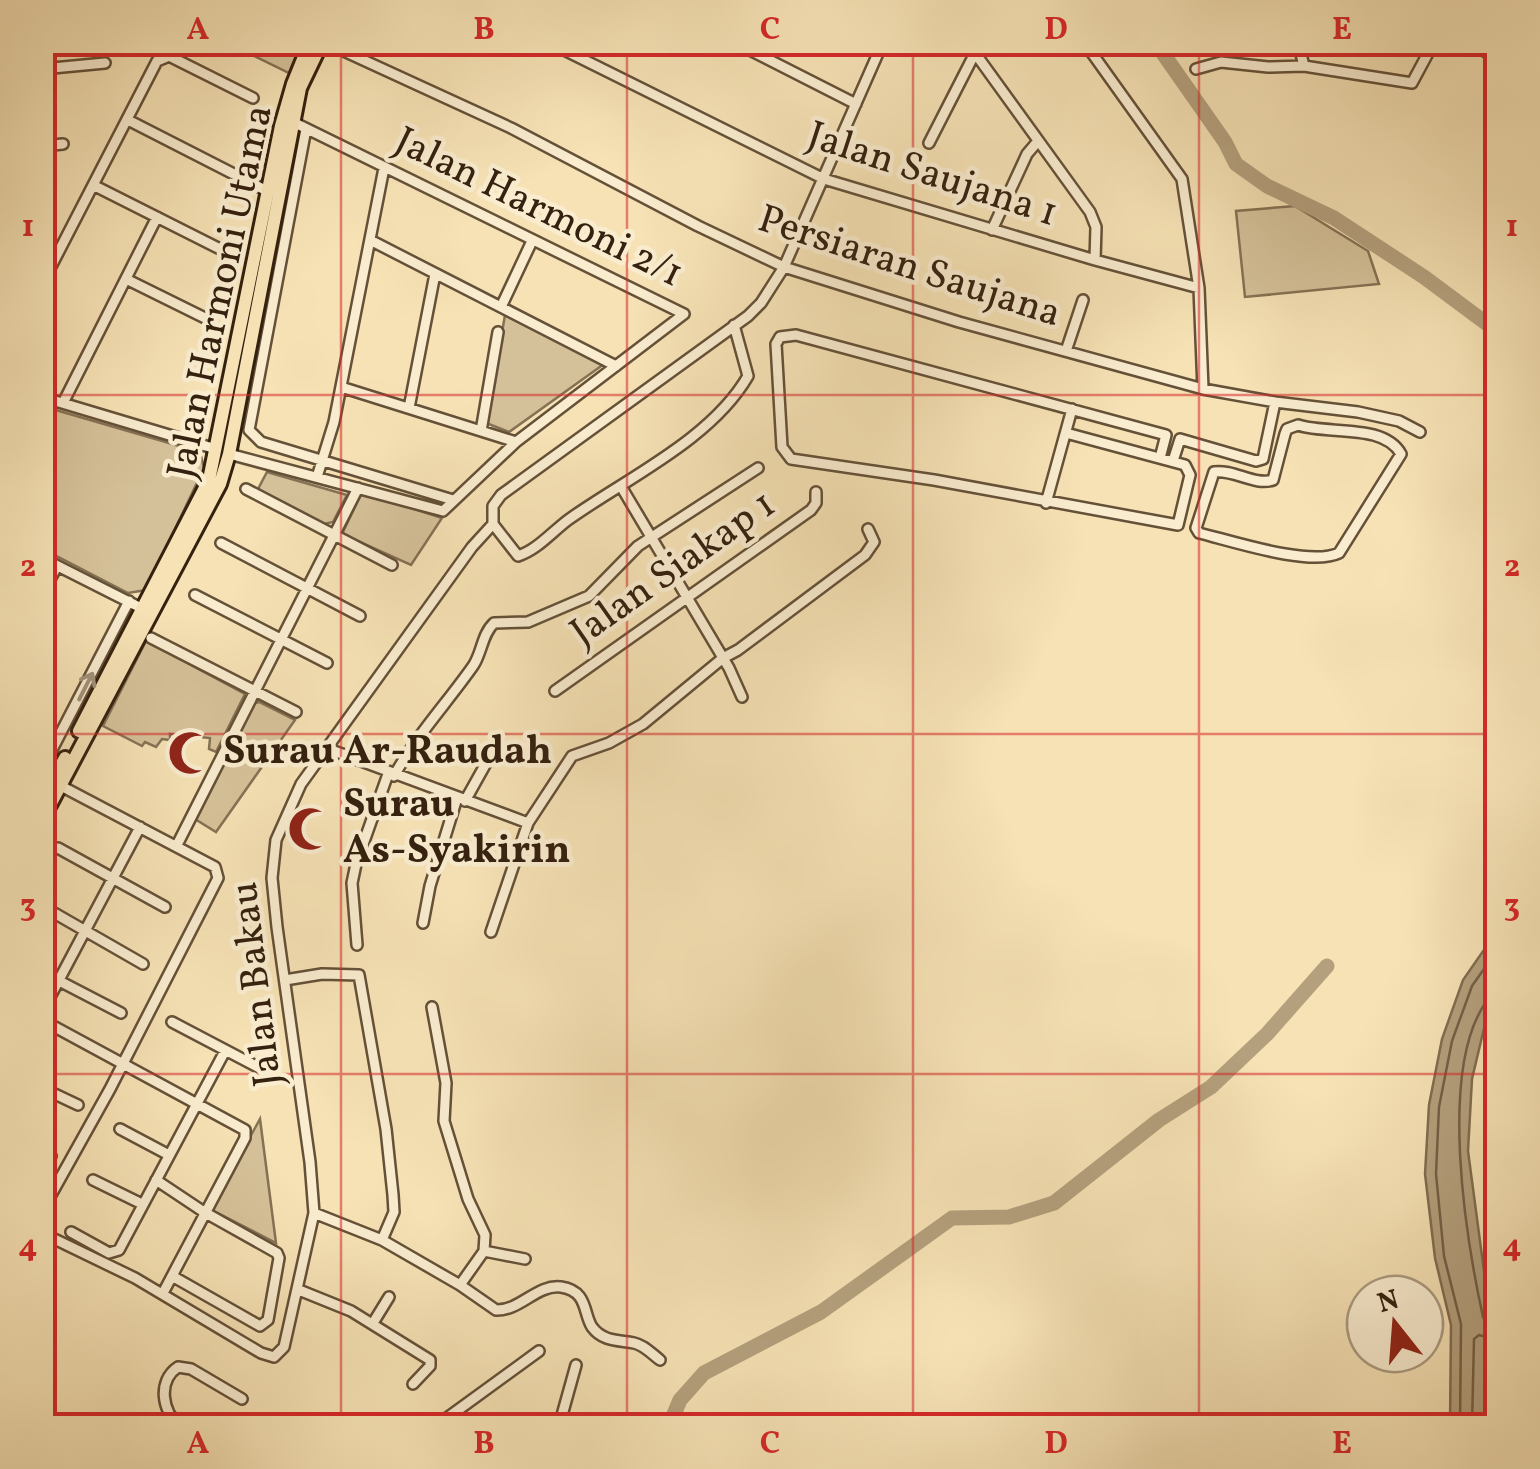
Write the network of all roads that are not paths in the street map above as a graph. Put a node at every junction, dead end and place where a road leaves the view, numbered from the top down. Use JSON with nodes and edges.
{"nodes":[{"id":1,"x":310,"y":42,"type":"edge"},
{"id":2,"x":323,"y":42,"type":"edge"},
{"id":3,"x":548,"y":42,"type":"edge"},
{"id":4,"x":734,"y":42,"type":"edge"},
{"id":5,"x":870,"y":42,"type":"edge"},
{"id":6,"x":883,"y":42,"type":"edge"},
{"id":7,"x":967,"y":42,"type":"edge"},
{"id":8,"x":1298,"y":42,"type":"edge"},
{"id":9,"x":1434,"y":42,"type":"edge"},
{"id":10,"x":1469,"y":42,"type":"edge"},
{"id":11,"x":1090,"y":45,"type":"edge"},
{"id":12,"x":975,"y":53,"type":"junction"},
{"id":13,"x":878,"y":54,"type":"junction"},
{"id":14,"x":1498,"y":58,"type":"edge"},
{"id":15,"x":105,"y":63,"type":"dead end"},
{"id":16,"x":1304,"y":66,"type":"junction"},
{"id":17,"x":42,"y":69,"type":"edge"},
{"id":18,"x":1196,"y":70,"type":"dead end"},
{"id":19,"x":253,"y":98,"type":"dead end"},
{"id":20,"x":856,"y":104,"type":"junction"},
{"id":21,"x":128,"y":120,"type":"junction"},
{"id":22,"x":294,"y":123,"type":"junction"},
{"id":23,"x":1038,"y":141,"type":"junction"},
{"id":24,"x":63,"y":144,"type":"dead end"},
{"id":25,"x":929,"y":144,"type":"dead end"},
{"id":26,"x":42,"y":146,"type":"edge"},
{"id":27,"x":384,"y":168,"type":"junction"},
{"id":28,"x":824,"y":179,"type":"junction"},
{"id":29,"x":93,"y":185,"type":"junction"},
{"id":30,"x":269,"y":192,"type":"junction"},
{"id":31,"x":1498,"y":212,"type":"edge"},
{"id":32,"x":157,"y":217,"type":"junction"},
{"id":33,"x":992,"y":230,"type":"junction"},
{"id":34,"x":1492,"y":231,"type":"dead end"},
{"id":35,"x":370,"y":240,"type":"junction"},
{"id":36,"x":532,"y":242,"type":"junction"},
{"id":37,"x":228,"y":253,"type":"dead end"},
{"id":38,"x":1096,"y":254,"type":"junction"},
{"id":39,"x":784,"y":267,"type":"junction"},
{"id":40,"x":436,"y":274,"type":"junction"},
{"id":41,"x":126,"y":279,"type":"junction"},
{"id":42,"x":42,"y":284,"type":"edge"},
{"id":43,"x":1194,"y":286,"type":"junction"},
{"id":44,"x":1083,"y":300,"type":"dead end"},
{"id":45,"x":501,"y":307,"type":"junction"},
{"id":46,"x":207,"y":319,"type":"dead end"},
{"id":47,"x":734,"y":325,"type":"junction"},
{"id":48,"x":498,"y":332,"type":"dead end"},
{"id":49,"x":1066,"y":352,"type":"junction"},
{"id":50,"x":616,"y":366,"type":"junction"},
{"id":51,"x":341,"y":387,"type":"junction"},
{"id":52,"x":1203,"y":389,"type":"junction"},
{"id":53,"x":42,"y":397,"type":"edge"},
{"id":54,"x":1275,"y":402,"type":"junction"},
{"id":55,"x":62,"y":403,"type":"junction"},
{"id":56,"x":409,"y":408,"type":"junction"},
{"id":57,"x":1072,"y":409,"type":"junction"},
{"id":58,"x":1325,"y":409,"type":"junction"},
{"id":59,"x":481,"y":431,"type":"junction"},
{"id":60,"x":1322,"y":432,"type":"junction"},
{"id":61,"x":1420,"y":432,"type":"dead end"},
{"id":62,"x":1066,"y":433,"type":"junction"},
{"id":63,"x":516,"y":442,"type":"junction"},
{"id":64,"x":222,"y":451,"type":"junction"},
{"id":65,"x":324,"y":458,"type":"junction"},
{"id":66,"x":1160,"y":458,"type":"junction"},
{"id":67,"x":1173,"y":461,"type":"junction"},
{"id":68,"x":758,"y":468,"type":"dead end"},
{"id":69,"x":319,"y":478,"type":"junction"},
{"id":70,"x":358,"y":488,"type":"junction"},
{"id":71,"x":622,"y":488,"type":"junction"},
{"id":72,"x":246,"y":489,"type":"dead end"},
{"id":73,"x":816,"y":492,"type":"dead end"},
{"id":74,"x":453,"y":500,"type":"junction"},
{"id":75,"x":1046,"y":503,"type":"junction"},
{"id":76,"x":492,"y":524,"type":"junction"},
{"id":77,"x":868,"y":529,"type":"dead end"},
{"id":78,"x":334,"y":537,"type":"junction"},
{"id":79,"x":650,"y":538,"type":"junction"},
{"id":80,"x":221,"y":543,"type":"dead end"},
{"id":81,"x":42,"y":558,"type":"edge"},
{"id":82,"x":58,"y":566,"type":"junction"},
{"id":83,"x":392,"y":566,"type":"dead end"},
{"id":84,"x":307,"y":589,"type":"junction"},
{"id":85,"x":42,"y":595,"type":"edge"},
{"id":86,"x":196,"y":595,"type":"dead end"},
{"id":87,"x":685,"y":598,"type":"junction"},
{"id":88,"x":129,"y":602,"type":"junction"},
{"id":89,"x":148,"y":611,"type":"junction"},
{"id":90,"x":360,"y":616,"type":"dead end"},
{"id":91,"x":151,"y":638,"type":"dead end"},
{"id":92,"x":281,"y":639,"type":"junction"},
{"id":93,"x":327,"y":663,"type":"dead end"},
{"id":94,"x":717,"y":663,"type":"junction"},
{"id":95,"x":255,"y":690,"type":"junction"},
{"id":96,"x":555,"y":692,"type":"dead end"},
{"id":97,"x":742,"y":697,"type":"dead end"},
{"id":98,"x":296,"y":712,"type":"dead end"},
{"id":99,"x":326,"y":748,"type":"junction"},
{"id":100,"x":489,"y":758,"type":"dead end"},
{"id":101,"x":42,"y":769,"type":"edge"},
{"id":102,"x":388,"y":777,"type":"junction"},
{"id":103,"x":61,"y":786,"type":"junction"},
{"id":104,"x":42,"y":801,"type":"edge"},
{"id":105,"x":458,"y":802,"type":"junction"},
{"id":106,"x":42,"y":820,"type":"edge"},
{"id":107,"x":140,"y":828,"type":"junction"},
{"id":108,"x":525,"y":828,"type":"junction"},
{"id":109,"x":177,"y":846,"type":"junction"},
{"id":110,"x":58,"y":848,"type":"dead end"},
{"id":111,"x":114,"y":878,"type":"junction"},
{"id":112,"x":42,"y":906,"type":"edge"},
{"id":113,"x":165,"y":907,"type":"dead end"},
{"id":114,"x":423,"y":923,"type":"dead end"},
{"id":115,"x":86,"y":930,"type":"junction"},
{"id":116,"x":492,"y":932,"type":"dead end"},
{"id":117,"x":357,"y":945,"type":"dead end"},
{"id":118,"x":143,"y":964,"type":"dead end"},
{"id":119,"x":42,"y":972,"type":"edge"},
{"id":120,"x":285,"y":977,"type":"junction"},
{"id":121,"x":59,"y":981,"type":"junction"},
{"id":122,"x":432,"y":1007,"type":"dead end"},
{"id":123,"x":42,"y":1012,"type":"edge"},
{"id":124,"x":122,"y":1014,"type":"dead end"},
{"id":125,"x":42,"y":1020,"type":"edge"},
{"id":126,"x":172,"y":1022,"type":"dead end"},
{"id":127,"x":225,"y":1050,"type":"junction"},
{"id":128,"x":124,"y":1062,"type":"junction"},
{"id":129,"x":271,"y":1074,"type":"dead end"},
{"id":130,"x":42,"y":1088,"type":"edge"},
{"id":131,"x":198,"y":1103,"type":"junction"},
{"id":132,"x":78,"y":1105,"type":"dead end"},
{"id":133,"x":120,"y":1129,"type":"dead end"},
{"id":134,"x":169,"y":1155,"type":"junction"},
{"id":135,"x":93,"y":1180,"type":"dead end"},
{"id":136,"x":156,"y":1180,"type":"junction"},
{"id":137,"x":142,"y":1204,"type":"junction"},
{"id":138,"x":42,"y":1212,"type":"edge"},
{"id":139,"x":204,"y":1212,"type":"junction"},
{"id":140,"x":314,"y":1213,"type":"junction"},
{"id":141,"x":71,"y":1232,"type":"dead end"},
{"id":142,"x":42,"y":1233,"type":"edge"},
{"id":143,"x":382,"y":1240,"type":"junction"},
{"id":144,"x":484,"y":1250,"type":"junction"},
{"id":145,"x":524,"y":1259,"type":"dead end"},
{"id":146,"x":172,"y":1276,"type":"junction"},
{"id":147,"x":454,"y":1282,"type":"junction"},
{"id":148,"x":300,"y":1290,"type":"junction"},
{"id":149,"x":163,"y":1293,"type":"junction"},
{"id":150,"x":389,"y":1298,"type":"dead end"},
{"id":151,"x":372,"y":1323,"type":"junction"},
{"id":152,"x":539,"y":1351,"type":"dead end"},
{"id":153,"x":660,"y":1360,"type":"dead end"},
{"id":154,"x":576,"y":1365,"type":"dead end"},
{"id":155,"x":413,"y":1384,"type":"dead end"},
{"id":156,"x":242,"y":1399,"type":"dead end"},
{"id":157,"x":180,"y":1426,"type":"edge"},
{"id":158,"x":436,"y":1426,"type":"edge"},
{"id":159,"x":558,"y":1426,"type":"edge"}],
"edges":[{"from":1,"to":22,"type":"main road","name":"Jalan Harmoni Utama"},
{"from":2,"to":22,"type":"main road","name":"Jalan Harmoni Utama"},
{"from":2,"to":39,"type":"street","name":"Persiaran Saujana"},
{"from":3,"to":28,"type":"street","name":"Jalan Saujana 1"},
{"from":4,"to":20,"type":"street"},
{"from":5,"to":13,"type":"street"},
{"from":6,"to":13,"type":"street","name":"Jalan Bakau"},
{"from":7,"to":12,"type":"street"},
{"from":8,"to":16,"type":"street"},
{"from":9,"to":16,"type":"street"},
{"from":10,"to":14,"type":"street"},
{"from":11,"to":43,"type":"street"},
{"from":12,"to":23,"type":"street"},
{"from":12,"to":25,"type":"street"},
{"from":13,"to":20,"type":"street","name":"Jalan Bakau"},
{"from":15,"to":17,"type":"street"},
{"from":16,"to":18,"type":"street"},
{"from":19,"to":21,"type":"street"},
{"from":20,"to":28,"type":"street","name":"Jalan Bakau"},
{"from":21,"to":29,"type":"street"},
{"from":21,"to":30,"type":"street"},
{"from":22,"to":27,"type":"street","name":"Jalan Harmoni 2/1"},
{"from":22,"to":30,"type":"main road","name":"Jalan Harmoni Utama"},
{"from":22,"to":64,"type":"main road","name":"Jalan Harmoni Utama"},
{"from":22,"to":65,"type":"street"},
{"from":23,"to":33,"type":"street"},
{"from":23,"to":38,"type":"street"},
{"from":24,"to":26,"type":"street"},
{"from":27,"to":35,"type":"street"},
{"from":27,"to":36,"type":"street","name":"Jalan Harmoni 2/1"},
{"from":28,"to":33,"type":"street","name":"Jalan Saujana 1"},
{"from":28,"to":39,"type":"street","name":"Jalan Bakau"},
{"from":29,"to":32,"type":"street"},
{"from":29,"to":42,"type":"street"},
{"from":30,"to":64,"type":"main road","name":"Jalan Harmoni Utama"},
{"from":31,"to":34,"type":"street"},
{"from":32,"to":37,"type":"street"},
{"from":32,"to":41,"type":"street"},
{"from":33,"to":38,"type":"street","name":"Jalan Saujana 1"},
{"from":35,"to":40,"type":"street"},
{"from":35,"to":51,"type":"street"},
{"from":36,"to":45,"type":"street"},
{"from":36,"to":50,"type":"street","name":"Jalan Harmoni 2/1"},
{"from":38,"to":43,"type":"street","name":"Jalan Saujana 1"},
{"from":39,"to":47,"type":"street","name":"Jalan Bakau"},
{"from":39,"to":49,"type":"street","name":"Persiaran Saujana"},
{"from":40,"to":45,"type":"street"},
{"from":40,"to":56,"type":"street"},
{"from":41,"to":46,"type":"street"},
{"from":41,"to":55,"type":"street"},
{"from":43,"to":52,"type":"street"},
{"from":44,"to":49,"type":"street"},
{"from":45,"to":50,"type":"street"},
{"from":47,"to":71,"type":"street"},
{"from":47,"to":76,"type":"street","name":"Jalan Bakau"},
{"from":48,"to":59,"type":"street"},
{"from":49,"to":52,"type":"street","name":"Persiaran Saujana"},
{"from":50,"to":63,"type":"street","name":"Jalan Harmoni 2/1"},
{"from":51,"to":56,"type":"street"},
{"from":51,"to":65,"type":"street"},
{"from":52,"to":54,"type":"street","name":"Persiaran Saujana"},
{"from":53,"to":55,"type":"street"},
{"from":54,"to":58,"type":"street","name":"Persiaran Saujana"},
{"from":54,"to":67,"type":"street"},
{"from":55,"to":64,"type":"street"},
{"from":56,"to":59,"type":"street"},
{"from":57,"to":62,"type":"street"},
{"from":57,"to":66,"type":"street"},
{"from":57,"to":75,"type":"street"},
{"from":58,"to":60,"type":"street"},
{"from":58,"to":61,"type":"street","name":"Persiaran Saujana"},
{"from":59,"to":63,"type":"street"},
{"from":60,"to":60,"type":"street"},
{"from":62,"to":66,"type":"street"},
{"from":62,"to":75,"type":"street"},
{"from":63,"to":74,"type":"street","name":"Jalan Harmoni 2/1"},
{"from":64,"to":69,"type":"street"},
{"from":64,"to":89,"type":"main road","name":"Jalan Harmoni Utama"},
{"from":65,"to":69,"type":"street"},
{"from":65,"to":74,"type":"street"},
{"from":66,"to":67,"type":"street"},
{"from":67,"to":75,"type":"street"},
{"from":68,"to":79,"type":"street"},
{"from":69,"to":70,"type":"street"},
{"from":70,"to":74,"type":"street"},
{"from":70,"to":78,"type":"street"},
{"from":71,"to":76,"type":"street"},
{"from":71,"to":79,"type":"street"},
{"from":72,"to":78,"type":"street"},
{"from":73,"to":87,"type":"street","name":"Jalan Siakap 1"},
{"from":76,"to":99,"type":"street","name":"Jalan Bakau"},
{"from":77,"to":94,"type":"street"},
{"from":78,"to":83,"type":"street"},
{"from":78,"to":84,"type":"street"},
{"from":79,"to":87,"type":"street"},
{"from":79,"to":102,"type":"street"},
{"from":80,"to":84,"type":"street"},
{"from":81,"to":82,"type":"street"},
{"from":82,"to":85,"type":"street"},
{"from":82,"to":88,"type":"street"},
{"from":84,"to":90,"type":"street"},
{"from":84,"to":92,"type":"street"},
{"from":86,"to":92,"type":"street"},
{"from":87,"to":94,"type":"street"},
{"from":87,"to":96,"type":"street","name":"Jalan Siakap 1"},
{"from":88,"to":89,"type":"street"},
{"from":101,"to":88,"type":"street","one_way":true},
{"from":89,"to":103,"type":"main road","name":"Jalan Harmoni Utama"},
{"from":89,"to":104,"type":"main road","name":"Jalan Harmoni Utama"},
{"from":91,"to":95,"type":"street"},
{"from":92,"to":93,"type":"street"},
{"from":92,"to":95,"type":"street"},
{"from":94,"to":97,"type":"street"},
{"from":94,"to":108,"type":"street"},
{"from":95,"to":98,"type":"street"},
{"from":95,"to":109,"type":"street"},
{"from":99,"to":102,"type":"street"},
{"from":99,"to":120,"type":"street","name":"Jalan Bakau"},
{"from":100,"to":105,"type":"street"},
{"from":102,"to":105,"type":"street"},
{"from":102,"to":117,"type":"street"},
{"from":103,"to":106,"type":"main road","name":"Jalan Harmoni Utama"},
{"from":103,"to":107,"type":"street"},
{"from":105,"to":108,"type":"street"},
{"from":105,"to":114,"type":"street"},
{"from":107,"to":109,"type":"street"},
{"from":107,"to":111,"type":"street"},
{"from":108,"to":116,"type":"street"},
{"from":109,"to":128,"type":"street"},
{"from":110,"to":111,"type":"street"},
{"from":111,"to":113,"type":"street"},
{"from":111,"to":115,"type":"street"},
{"from":112,"to":115,"type":"street"},
{"from":115,"to":118,"type":"street"},
{"from":115,"to":121,"type":"street"},
{"from":119,"to":121,"type":"street"},
{"from":120,"to":140,"type":"street","name":"Jalan Bakau"},
{"from":120,"to":143,"type":"street"},
{"from":121,"to":123,"type":"street"},
{"from":121,"to":124,"type":"street"},
{"from":122,"to":144,"type":"street"},
{"from":125,"to":128,"type":"street"},
{"from":126,"to":127,"type":"street"},
{"from":127,"to":129,"type":"street"},
{"from":127,"to":131,"type":"street"},
{"from":128,"to":131,"type":"street"},
{"from":128,"to":138,"type":"street"},
{"from":130,"to":132,"type":"street"},
{"from":131,"to":134,"type":"street"},
{"from":131,"to":139,"type":"street"},
{"from":133,"to":134,"type":"street"},
{"from":134,"to":136,"type":"street"},
{"from":135,"to":137,"type":"street"},
{"from":136,"to":137,"type":"street"},
{"from":136,"to":139,"type":"street"},
{"from":137,"to":141,"type":"street"},
{"from":139,"to":146,"type":"street"},
{"from":139,"to":146,"type":"street"},
{"from":140,"to":143,"type":"street"},
{"from":140,"to":148,"type":"street","name":"Jalan Bakau"},
{"from":142,"to":149,"type":"street"},
{"from":143,"to":147,"type":"street"},
{"from":144,"to":145,"type":"street"},
{"from":144,"to":147,"type":"street"},
{"from":146,"to":149,"type":"street"},
{"from":147,"to":153,"type":"street"},
{"from":148,"to":149,"type":"street","name":"Jalan Bakau"},
{"from":148,"to":151,"type":"street"},
{"from":150,"to":151,"type":"street"},
{"from":151,"to":155,"type":"street"},
{"from":152,"to":158,"type":"street"},
{"from":154,"to":159,"type":"street"},
{"from":156,"to":157,"type":"street"}]}
